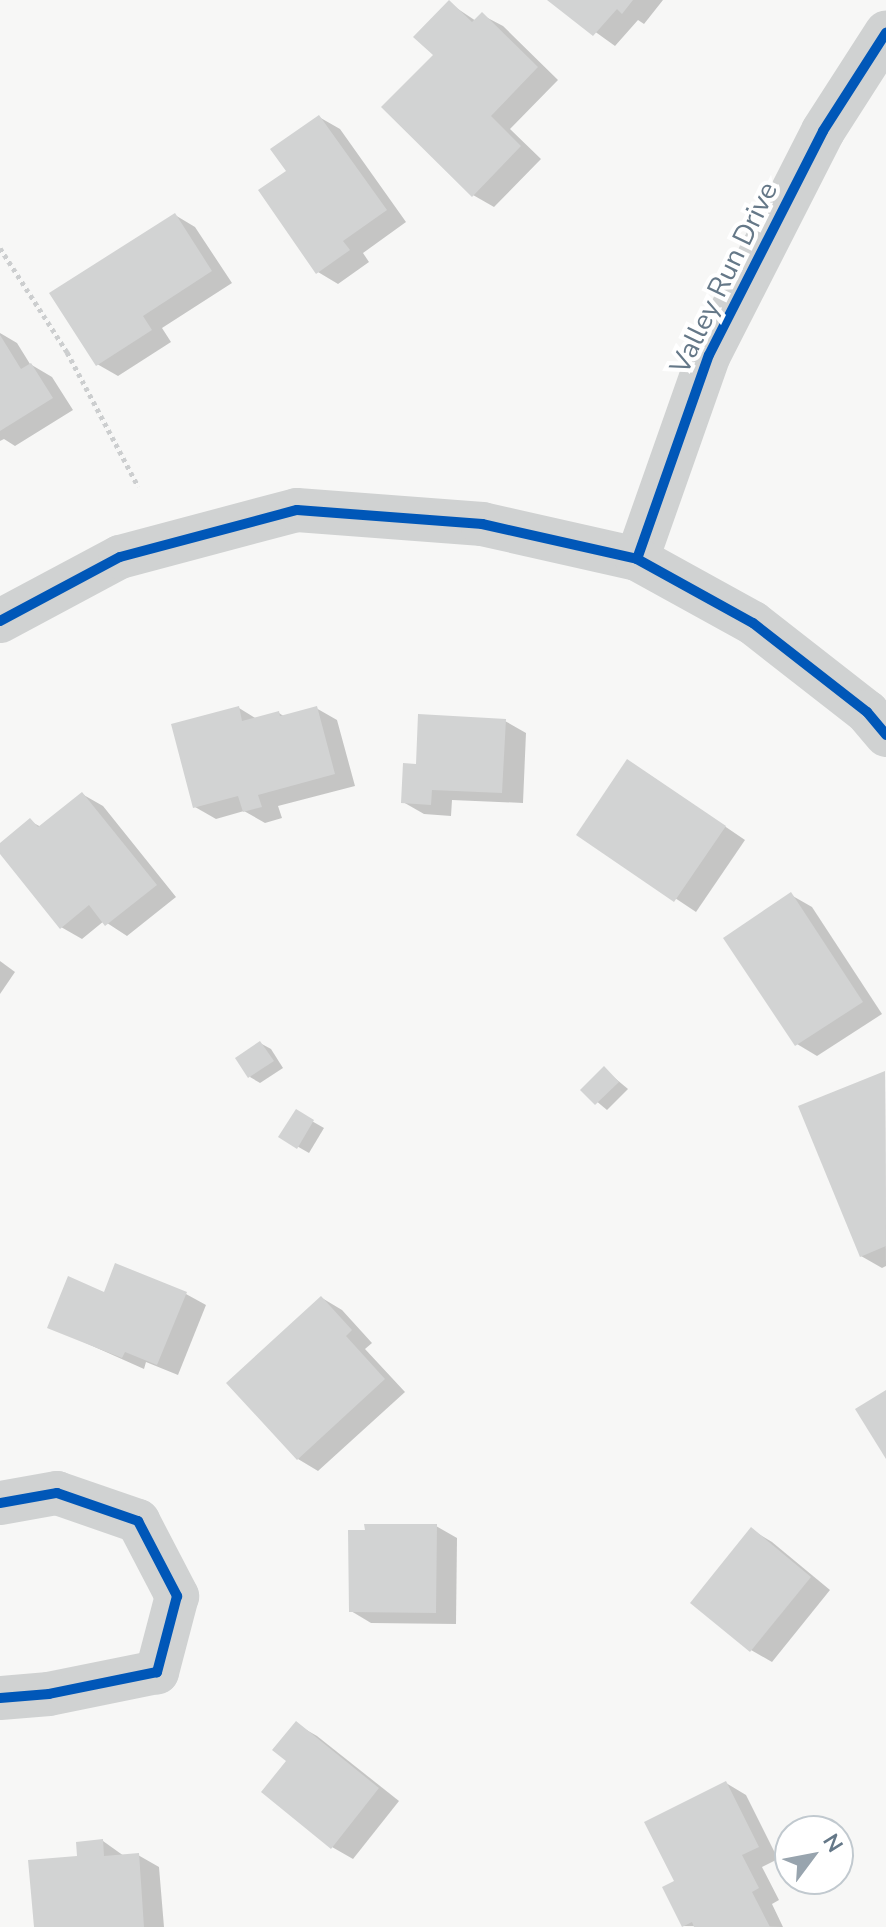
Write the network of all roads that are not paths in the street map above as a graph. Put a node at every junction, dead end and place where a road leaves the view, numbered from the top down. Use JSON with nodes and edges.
{"nodes":[{"id":1,"x":886,"y":33,"type":"edge"},
{"id":2,"x":637,"y":559,"type":"junction"},
{"id":3,"x":0,"y":621,"type":"edge"},
{"id":4,"x":886,"y":735,"type":"edge"},
{"id":5,"x":0,"y":1503,"type":"edge"},
{"id":6,"x":0,"y":1698,"type":"edge"}],
"edges":[{"from":1,"to":2,"type":"street","name":"Valley Run Drive"},
{"from":2,"to":3,"type":"street"},
{"from":2,"to":4,"type":"street"},
{"from":5,"to":6,"type":"street"}]}
